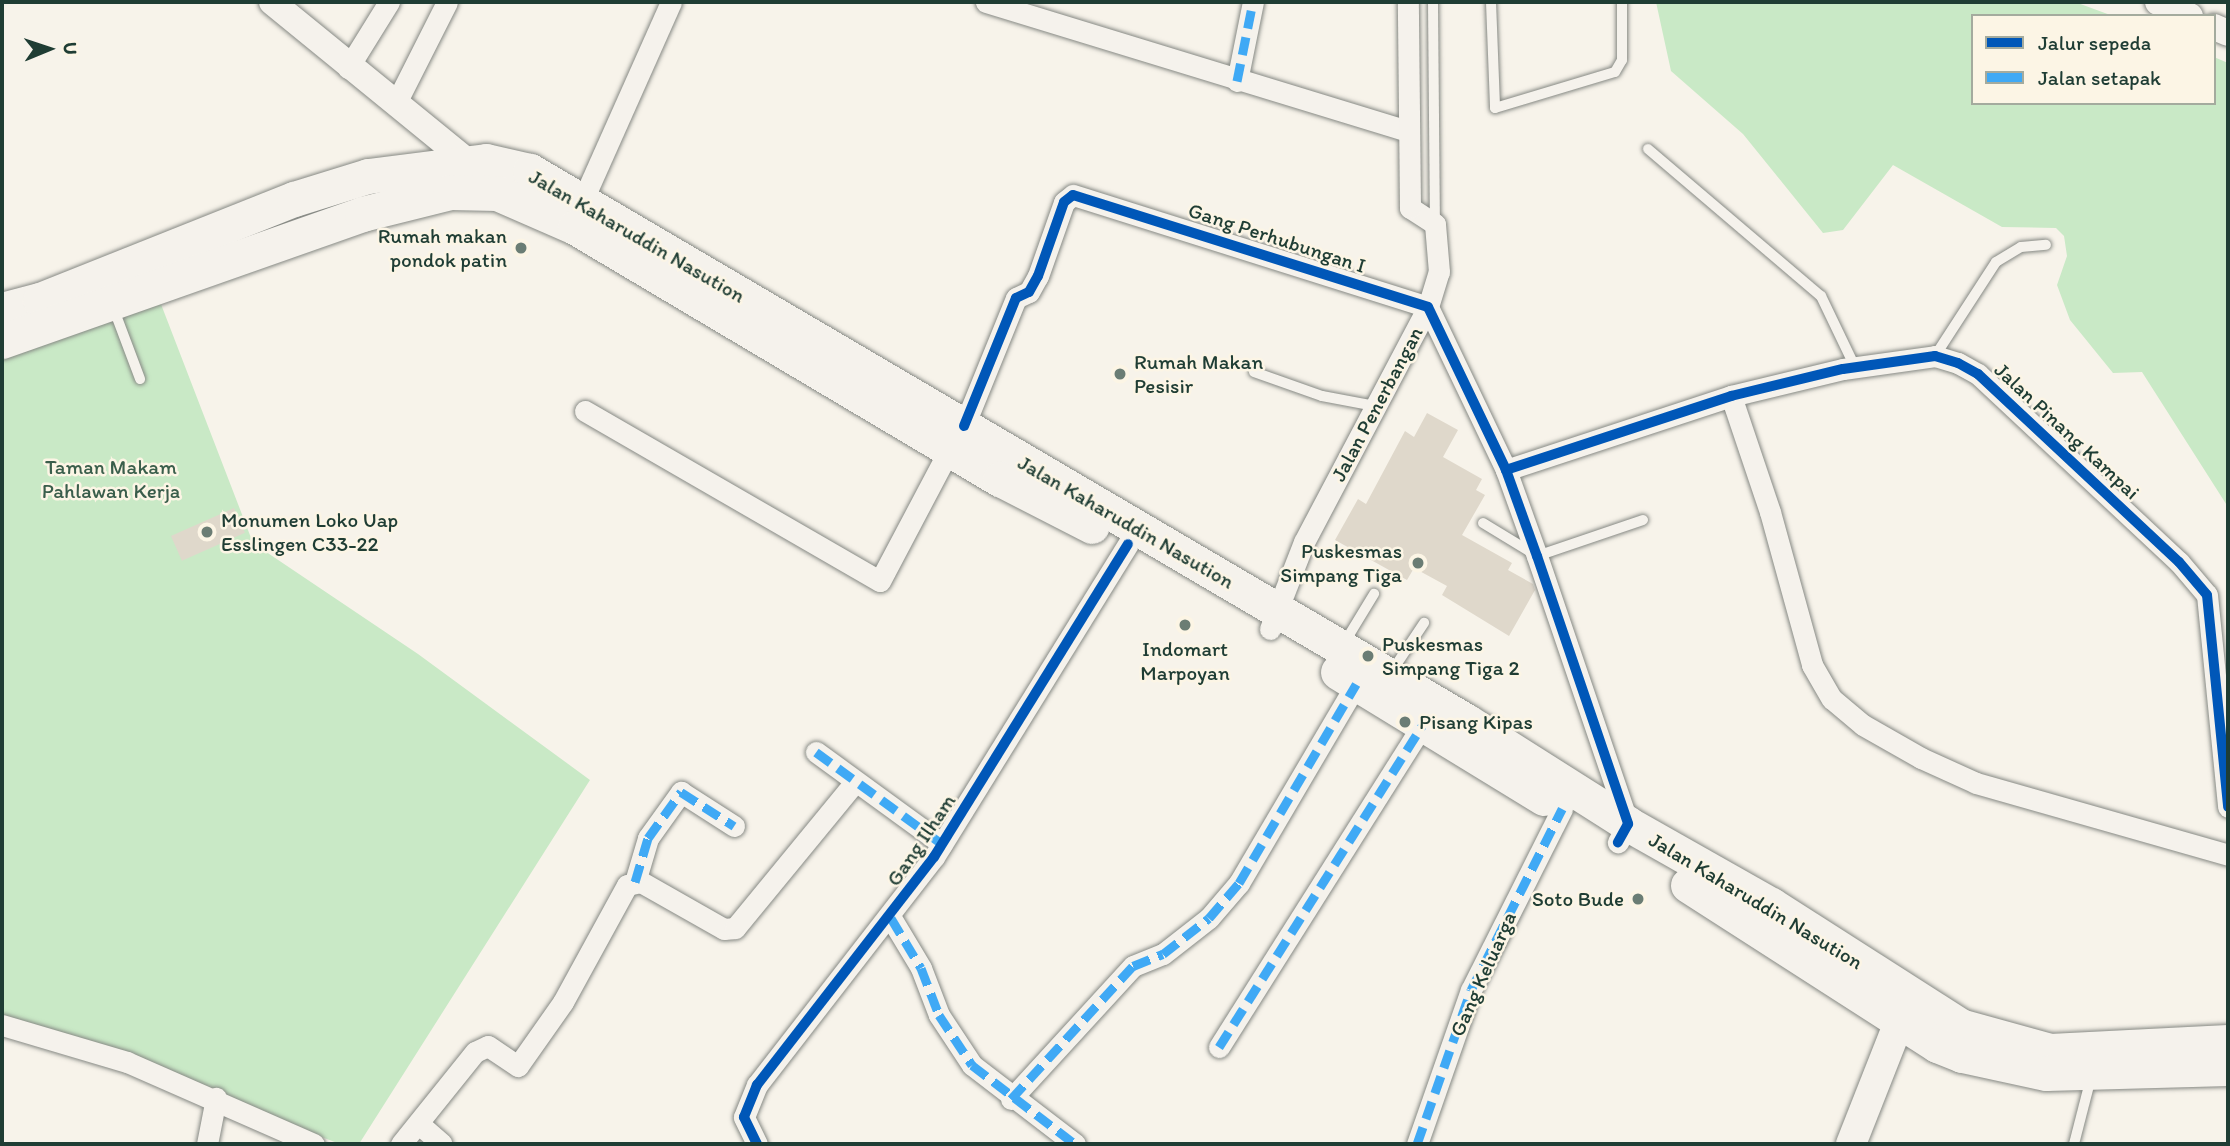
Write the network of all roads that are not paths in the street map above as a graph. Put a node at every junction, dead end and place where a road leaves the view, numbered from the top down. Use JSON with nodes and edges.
{"nodes":[{"id":1,"x":272,"y":2,"type":"edge"},
{"id":2,"x":389,"y":2,"type":"edge"},
{"id":3,"x":447,"y":2,"type":"edge"},
{"id":4,"x":671,"y":2,"type":"edge"},
{"id":5,"x":986,"y":2,"type":"edge"},
{"id":6,"x":1253,"y":2,"type":"edge"},
{"id":7,"x":1408,"y":2,"type":"edge"},
{"id":8,"x":1433,"y":2,"type":"edge"},
{"id":9,"x":1491,"y":2,"type":"edge"},
{"id":10,"x":1622,"y":2,"type":"edge"},
{"id":11,"x":348,"y":68,"type":"junction"},
{"id":12,"x":1237,"y":81,"type":"junction"},
{"id":13,"x":397,"y":101,"type":"junction"},
{"id":14,"x":1408,"y":131,"type":"junction"},
{"id":15,"x":1648,"y":149,"type":"dead end"},
{"id":16,"x":471,"y":177,"type":"junction"},
{"id":17,"x":583,"y":202,"type":"junction"},
{"id":18,"x":1435,"y":224,"type":"junction"},
{"id":19,"x":2046,"y":245,"type":"dead end"},
{"id":20,"x":111,"y":301,"type":"junction"},
{"id":21,"x":1428,"y":307,"type":"junction"},
{"id":22,"x":2,"y":310,"type":"edge"},
{"id":23,"x":2,"y":341,"type":"edge"},
{"id":24,"x":1935,"y":356,"type":"junction"},
{"id":25,"x":1855,"y":367,"type":"junction"},
{"id":26,"x":1254,"y":372,"type":"dead end"},
{"id":27,"x":140,"y":379,"type":"dead end"},
{"id":28,"x":1731,"y":396,"type":"junction"},
{"id":29,"x":1375,"y":406,"type":"junction"},
{"id":30,"x":585,"y":411,"type":"dead end"},
{"id":31,"x":957,"y":437,"type":"junction"},
{"id":32,"x":1506,"y":470,"type":"junction"},
{"id":33,"x":1643,"y":520,"type":"dead end"},
{"id":34,"x":1483,"y":523,"type":"dead end"},
{"id":35,"x":1128,"y":544,"type":"junction"},
{"id":36,"x":1537,"y":556,"type":"junction"},
{"id":37,"x":1374,"y":594,"type":"dead end"},
{"id":38,"x":1274,"y":620,"type":"junction"},
{"id":39,"x":1424,"y":623,"type":"dead end"},
{"id":40,"x":1342,"y":649,"type":"junction"},
{"id":41,"x":1372,"y":680,"type":"junction"},
{"id":42,"x":1422,"y":726,"type":"junction"},
{"id":43,"x":816,"y":752,"type":"dead end"},
{"id":44,"x":855,"y":782,"type":"junction"},
{"id":45,"x":2228,"y":807,"type":"edge"},
{"id":46,"x":1562,"y":809,"type":"junction"},
{"id":47,"x":734,"y":826,"type":"dead end"},
{"id":48,"x":1623,"y":833,"type":"junction"},
{"id":49,"x":942,"y":844,"type":"junction"},
{"id":50,"x":2228,"y":855,"type":"edge"},
{"id":51,"x":635,"y":882,"type":"junction"},
{"id":52,"x":891,"y":918,"type":"junction"},
{"id":53,"x":1904,"y":1007,"type":"junction"},
{"id":54,"x":2,"y":1025,"type":"edge"},
{"id":55,"x":2228,"y":1042,"type":"edge"},
{"id":56,"x":1219,"y":1047,"type":"dead end"},
{"id":57,"x":2228,"y":1068,"type":"edge"},
{"id":58,"x":2092,"y":1075,"type":"junction"},
{"id":59,"x":216,"y":1098,"type":"junction"},
{"id":60,"x":1011,"y":1099,"type":"junction"},
{"id":61,"x":419,"y":1124,"type":"junction"},
{"id":62,"x":208,"y":1144,"type":"edge"},
{"id":63,"x":314,"y":1144,"type":"edge"},
{"id":64,"x":401,"y":1144,"type":"edge"},
{"id":65,"x":442,"y":1144,"type":"edge"},
{"id":66,"x":757,"y":1144,"type":"edge"},
{"id":67,"x":1075,"y":1144,"type":"edge"},
{"id":68,"x":1417,"y":1144,"type":"edge"},
{"id":69,"x":1851,"y":1144,"type":"edge"},
{"id":70,"x":2074,"y":1144,"type":"edge"}],
"edges":[{"from":1,"to":11,"type":"street"},
{"from":2,"to":11,"type":"street"},
{"from":3,"to":13,"type":"street"},
{"from":4,"to":17,"type":"street"},
{"from":5,"to":12,"type":"street"},
{"from":6,"to":12,"type":"street"},
{"from":7,"to":14,"type":"street"},
{"from":8,"to":18,"type":"lane","name":"Jalan Penerbangan"},
{"from":9,"to":10,"type":"lane"},
{"from":11,"to":13,"type":"street"},
{"from":12,"to":14,"type":"street"},
{"from":13,"to":16,"type":"street"},
{"from":14,"to":18,"type":"street"},
{"from":15,"to":25,"type":"lane"},
{"from":16,"to":17,"type":"highway","name":"Jalan Kaharuddin Nasution"},
{"from":16,"to":20,"type":"highway","name":"Jalan Kaharuddin Nasution"},
{"from":16,"to":22,"type":"highway","name":"Jalan Kaharuddin Nasution"},
{"from":16,"to":31,"type":"highway","name":"Jalan Kaharuddin Nasution"},
{"from":17,"to":31,"type":"highway","name":"Jalan Kaharuddin Nasution"},
{"from":18,"to":21,"type":"street","name":"Jalan Penerbangan"},
{"from":19,"to":24,"type":"lane"},
{"from":20,"to":23,"type":"highway","name":"Jalan Kaharuddin Nasution"},
{"from":20,"to":27,"type":"lane"},
{"from":21,"to":29,"type":"street","name":"Jalan Penerbangan"},
{"from":21,"to":31,"type":"street","name":"Gang Perhubungan I"},
{"from":21,"to":32,"type":"street"},
{"from":24,"to":25,"type":"street"},
{"from":24,"to":45,"type":"street","name":"Jalan Pinang Kampai"},
{"from":25,"to":28,"type":"street"},
{"from":26,"to":29,"type":"lane"},
{"from":28,"to":32,"type":"street"},
{"from":28,"to":50,"type":"street"},
{"from":29,"to":38,"type":"street","name":"Jalan Penerbangan"},
{"from":30,"to":31,"type":"street"},
{"from":31,"to":35,"type":"highway","name":"Jalan Kaharuddin Nasution"},
{"from":31,"to":38,"type":"highway","name":"Jalan Kaharuddin Nasution"},
{"from":32,"to":36,"type":"street"},
{"from":33,"to":36,"type":"lane"},
{"from":34,"to":36,"type":"lane"},
{"from":35,"to":38,"type":"highway","name":"Jalan Kaharuddin Nasution"},
{"from":35,"to":49,"type":"street","name":"Gang Ilham"},
{"from":36,"to":48,"type":"street"},
{"from":37,"to":40,"type":"lane"},
{"from":38,"to":40,"type":"highway","name":"Jalan Kaharuddin Nasution"},
{"from":38,"to":41,"type":"highway","name":"Jalan Kaharuddin Nasution"},
{"from":39,"to":41,"type":"lane"},
{"from":40,"to":41,"type":"highway","name":"Jalan Kaharuddin Nasution"},
{"from":41,"to":42,"type":"highway","name":"Jalan Kaharuddin Nasution"},
{"from":41,"to":48,"type":"highway","name":"Jalan Kaharuddin Nasution"},
{"from":41,"to":60,"type":"street"},
{"from":42,"to":46,"type":"highway","name":"Jalan Kaharuddin Nasution"},
{"from":42,"to":56,"type":"street"},
{"from":43,"to":44,"type":"street"},
{"from":44,"to":49,"type":"street"},
{"from":44,"to":51,"type":"street"},
{"from":46,"to":48,"type":"highway","name":"Jalan Kaharuddin Nasution"},
{"from":46,"to":68,"type":"street","name":"Gang Keluarga"},
{"from":47,"to":51,"type":"street"},
{"from":48,"to":53,"type":"highway","name":"Jalan Kaharuddin Nasution"},
{"from":49,"to":52,"type":"street","name":"Gang Ilham"},
{"from":51,"to":61,"type":"street"},
{"from":52,"to":60,"type":"street"},
{"from":52,"to":66,"type":"street","name":"Gang Ilham"},
{"from":53,"to":55,"type":"highway","name":"Jalan Kaharuddin Nasution"},
{"from":53,"to":58,"type":"highway","name":"Jalan Kaharuddin Nasution"},
{"from":53,"to":69,"type":"main road"},
{"from":54,"to":59,"type":"street"},
{"from":57,"to":58,"type":"highway","name":"Jalan Kaharuddin Nasution"},
{"from":58,"to":70,"type":"lane"},
{"from":59,"to":62,"type":"street"},
{"from":59,"to":63,"type":"street"},
{"from":60,"to":67,"type":"street"},
{"from":61,"to":64,"type":"street"},
{"from":61,"to":65,"type":"street"}]}
